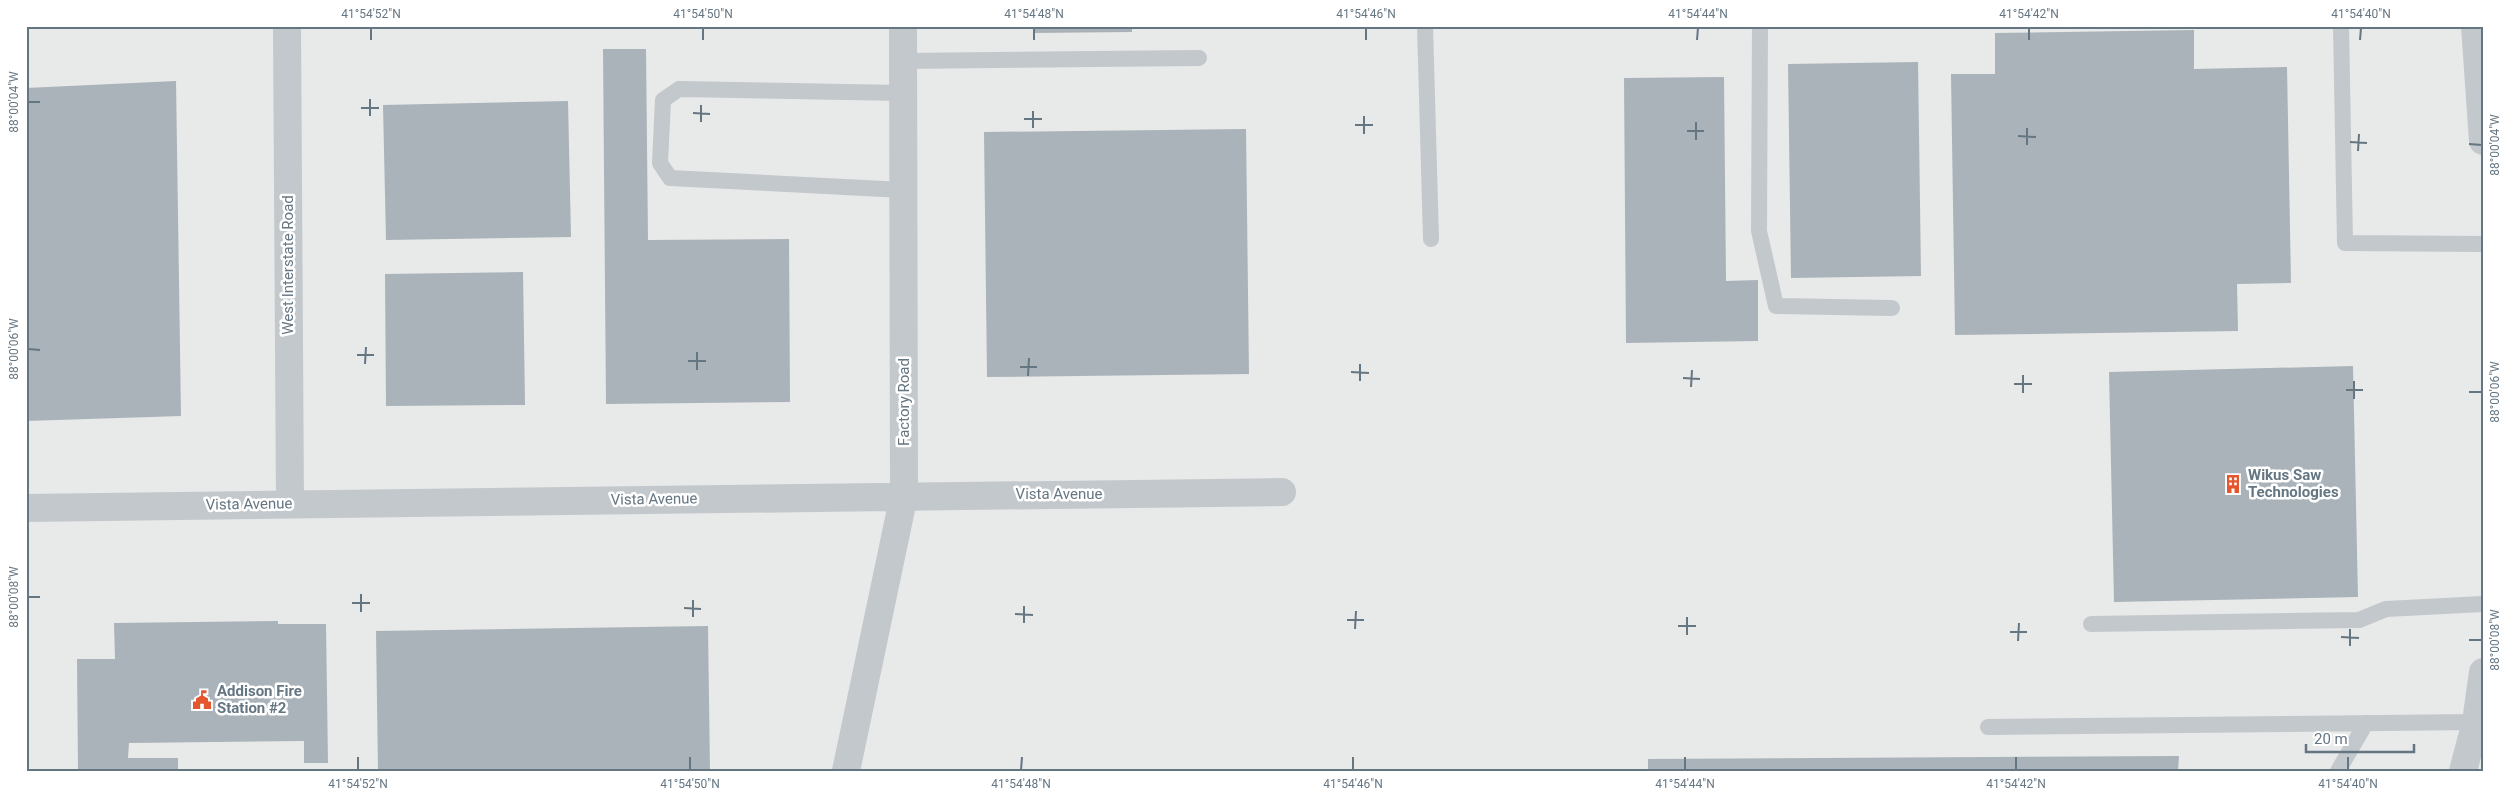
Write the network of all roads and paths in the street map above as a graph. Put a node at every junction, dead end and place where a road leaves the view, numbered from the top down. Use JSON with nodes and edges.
{"nodes":[{"id":1,"x":287,"y":26,"type":"edge"},
{"id":2,"x":903,"y":26,"type":"edge"},
{"id":3,"x":1424,"y":26,"type":"edge"},
{"id":4,"x":1760,"y":26,"type":"edge"},
{"id":5,"x":2341,"y":26,"type":"edge"},
{"id":6,"x":2475,"y":26,"type":"edge"},
{"id":7,"x":1199,"y":58,"type":"dead end"},
{"id":8,"x":903,"y":61,"type":"junction"},
{"id":9,"x":903,"y":93,"type":"junction"},
{"id":10,"x":2483,"y":140,"type":"edge"},
{"id":11,"x":903,"y":190,"type":"junction"},
{"id":12,"x":1431,"y":239,"type":"dead end"},
{"id":13,"x":2483,"y":244,"type":"edge"},
{"id":14,"x":1892,"y":308,"type":"dead end"},
{"id":15,"x":1282,"y":492,"type":"dead end"},
{"id":16,"x":904,"y":495,"type":"junction"},
{"id":17,"x":290,"y":504,"type":"junction"},
{"id":18,"x":26,"y":508,"type":"edge"},
{"id":19,"x":2483,"y":604,"type":"edge"},
{"id":20,"x":2091,"y":624,"type":"dead end"},
{"id":21,"x":2483,"y":672,"type":"edge"},
{"id":22,"x":2480,"y":722,"type":"edge"},
{"id":23,"x":2366,"y":723,"type":"junction"},
{"id":24,"x":1988,"y":726,"type":"dead end"},
{"id":25,"x":846,"y":771,"type":"edge"},
{"id":26,"x":2338,"y":771,"type":"edge"},
{"id":27,"x":2462,"y":771,"type":"edge"}],
"edges":[{"from":1,"to":17,"type":"street","name":"West Interstate Road"},
{"from":2,"to":8,"type":"street","name":"Factory Road"},
{"from":3,"to":12,"type":"lane"},
{"from":4,"to":14,"type":"lane"},
{"from":5,"to":13,"type":"lane"},
{"from":6,"to":10,"type":"street"},
{"from":7,"to":8,"type":"lane"},
{"from":8,"to":9,"type":"street","name":"Factory Road"},
{"from":9,"to":11,"type":"street","name":"Factory Road"},
{"from":9,"to":11,"type":"lane"},
{"from":11,"to":16,"type":"street","name":"Factory Road"},
{"from":15,"to":16,"type":"street","name":"Vista Avenue"},
{"from":16,"to":17,"type":"street","name":"Vista Avenue"},
{"from":16,"to":25,"type":"street","name":"Factory Road"},
{"from":17,"to":18,"type":"street","name":"Vista Avenue"},
{"from":19,"to":20,"type":"lane"},
{"from":21,"to":22,"type":"street"},
{"from":22,"to":23,"type":"lane"},
{"from":22,"to":27,"type":"street"},
{"from":23,"to":24,"type":"lane"},
{"from":23,"to":26,"type":"lane"}]}
